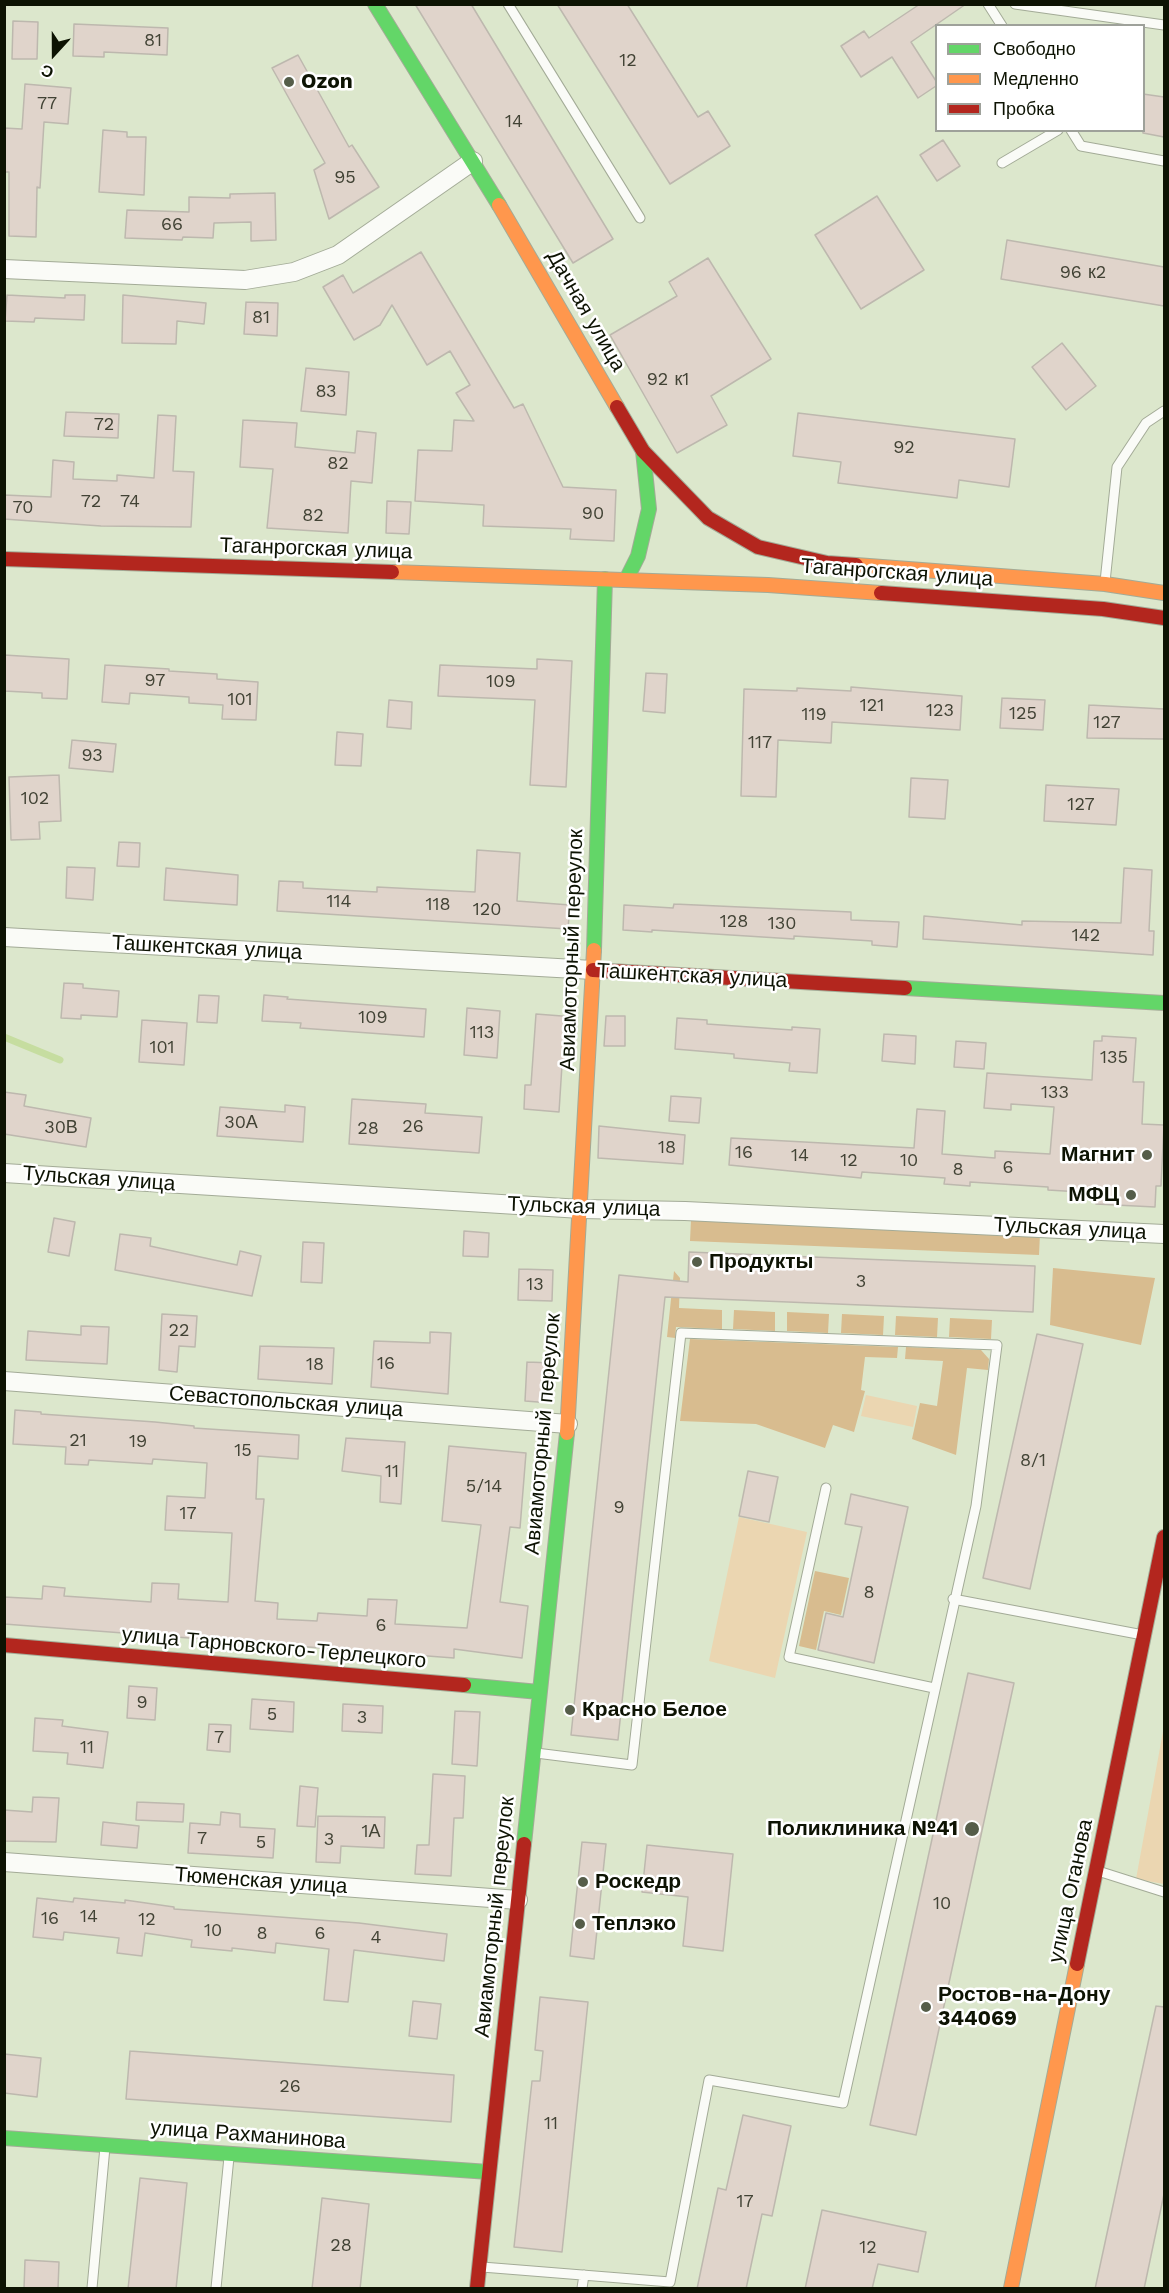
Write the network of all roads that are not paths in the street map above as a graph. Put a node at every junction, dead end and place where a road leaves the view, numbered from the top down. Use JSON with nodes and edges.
{"nodes":[{"id":1,"x":375,"y":4,"type":"edge"},
{"id":2,"x":988,"y":4,"type":"edge"},
{"id":3,"x":1015,"y":4,"type":"edge"},
{"id":4,"x":510,"y":5,"type":"edge"},
{"id":5,"x":1001,"y":24,"type":"edge"},
{"id":6,"x":1164,"y":25,"type":"edge"},
{"id":7,"x":1055,"y":132,"type":"edge"},
{"id":8,"x":1072,"y":132,"type":"edge"},
{"id":9,"x":473,"y":161,"type":"junction"},
{"id":10,"x":1164,"y":161,"type":"edge"},
{"id":11,"x":1002,"y":163,"type":"dead end"},
{"id":12,"x":640,"y":218,"type":"dead end"},
{"id":13,"x":4,"y":269,"type":"edge"},
{"id":14,"x":1164,"y":411,"type":"edge"},
{"id":15,"x":643,"y":451,"type":"junction"},
{"id":16,"x":4,"y":559,"type":"edge"},
{"id":17,"x":827,"y":563,"type":"joint"},
{"id":18,"x":605,"y":579,"type":"junction"},
{"id":19,"x":626,"y":580,"type":"junction"},
{"id":20,"x":1105,"y":584,"type":"junction"},
{"id":21,"x":1164,"y":593,"type":"edge"},
{"id":22,"x":1164,"y":618,"type":"edge"},
{"id":23,"x":4,"y":937,"type":"edge"},
{"id":24,"x":593,"y":970,"type":"junction"},
{"id":25,"x":1164,"y":1003,"type":"edge"},
{"id":26,"x":4,"y":1173,"type":"edge"},
{"id":27,"x":581,"y":1209,"type":"junction"},
{"id":28,"x":1164,"y":1234,"type":"edge"},
{"id":29,"x":4,"y":1381,"type":"edge"},
{"id":30,"x":568,"y":1424,"type":"junction"},
{"id":31,"x":826,"y":1488,"type":"dead end"},
{"id":32,"x":1164,"y":1537,"type":"edge"},
{"id":33,"x":953,"y":1599,"type":"junction"},
{"id":34,"x":1144,"y":1636,"type":"junction"},
{"id":35,"x":4,"y":1645,"type":"edge"},
{"id":36,"x":934,"y":1688,"type":"junction"},
{"id":37,"x":540,"y":1692,"type":"junction"},
{"id":38,"x":533,"y":1752,"type":"junction"},
{"id":39,"x":4,"y":1862,"type":"edge"},
{"id":40,"x":1096,"y":1871,"type":"junction"},
{"id":41,"x":1164,"y":1892,"type":"edge"},
{"id":42,"x":518,"y":1900,"type":"junction"},
{"id":43,"x":4,"y":2138,"type":"edge"},
{"id":44,"x":105,"y":2147,"type":"junction"},
{"id":45,"x":229,"y":2155,"type":"junction"},
{"id":46,"x":489,"y":2172,"type":"junction"},
{"id":47,"x":479,"y":2267,"type":"junction"},
{"id":48,"x":584,"y":2276,"type":"junction"},
{"id":49,"x":669,"y":2285,"type":"edge"},
{"id":50,"x":92,"y":2289,"type":"edge"},
{"id":51,"x":216,"y":2289,"type":"edge"},
{"id":52,"x":477,"y":2289,"type":"edge"},
{"id":53,"x":582,"y":2289,"type":"edge"},
{"id":54,"x":1011,"y":2289,"type":"edge"}],
"edges":[{"from":1,"to":9,"type":"street","name":"Дачная улица"},
{"from":2,"to":5,"type":"lane"},
{"from":3,"to":6,"type":"lane"},
{"from":4,"to":12,"type":"lane"},
{"from":7,"to":11,"type":"lane"},
{"from":8,"to":10,"type":"lane"},
{"from":9,"to":13,"type":"street"},
{"from":9,"to":15,"type":"street","name":"Дачная улица"},
{"from":14,"to":20,"type":"lane"},
{"from":15,"to":17,"type":"street","name":"Дачная улица"},
{"from":15,"to":19,"type":"street"},
{"from":16,"to":18,"type":"street","name":"Таганрогская улица"},
{"from":17,"to":20,"type":"street","name":"Таганрогская улица"},
{"from":18,"to":19,"type":"street","name":"Таганрогская улица"},
{"from":18,"to":24,"type":"street","name":"Авиамоторный переулок"},
{"from":19,"to":22,"type":"street","name":"Таганрогская улица"},
{"from":20,"to":21,"type":"street","name":"Таганрогская улица"},
{"from":23,"to":24,"type":"street","name":"Ташкентская улица"},
{"from":24,"to":25,"type":"street","name":"Ташкентская улица"},
{"from":24,"to":27,"type":"street","name":"Авиамоторный переулок"},
{"from":26,"to":27,"type":"street","name":"Тульская улица"},
{"from":27,"to":28,"type":"street","name":"Тульская улица"},
{"from":27,"to":30,"type":"street","name":"Авиамоторный переулок"},
{"from":29,"to":30,"type":"street","name":"Севастопольская улица"},
{"from":30,"to":37,"type":"street","name":"Авиамоторный переулок"},
{"from":31,"to":36,"type":"lane"},
{"from":32,"to":34,"type":"street","name":"улица Оганова"},
{"from":33,"to":34,"type":"lane"},
{"from":33,"to":36,"type":"lane"},
{"from":33,"to":38,"type":"lane"},
{"from":34,"to":40,"type":"street","name":"улица Оганова"},
{"from":35,"to":37,"type":"street","name":"улица Тарновского-Терлецкого"},
{"from":36,"to":49,"type":"lane"},
{"from":37,"to":38,"type":"street","name":"Авиамоторный переулок"},
{"from":38,"to":42,"type":"street","name":"Авиамоторный переулок"},
{"from":39,"to":42,"type":"street","name":"Тюменская улица"},
{"from":40,"to":41,"type":"lane"},
{"from":40,"to":54,"type":"street","name":"улица Оганова"},
{"from":42,"to":46,"type":"street","name":"Авиамоторный переулок"},
{"from":43,"to":44,"type":"street","name":"улица Рахманинова"},
{"from":44,"to":45,"type":"street","name":"улица Рахманинова"},
{"from":44,"to":50,"type":"lane"},
{"from":45,"to":46,"type":"street","name":"улица Рахманинова"},
{"from":45,"to":51,"type":"lane"},
{"from":46,"to":47,"type":"street","name":"Авиамоторный переулок"},
{"from":47,"to":48,"type":"lane"},
{"from":47,"to":52,"type":"street","name":"Авиамоторный переулок"},
{"from":48,"to":49,"type":"lane"},
{"from":48,"to":53,"type":"lane"}]}
